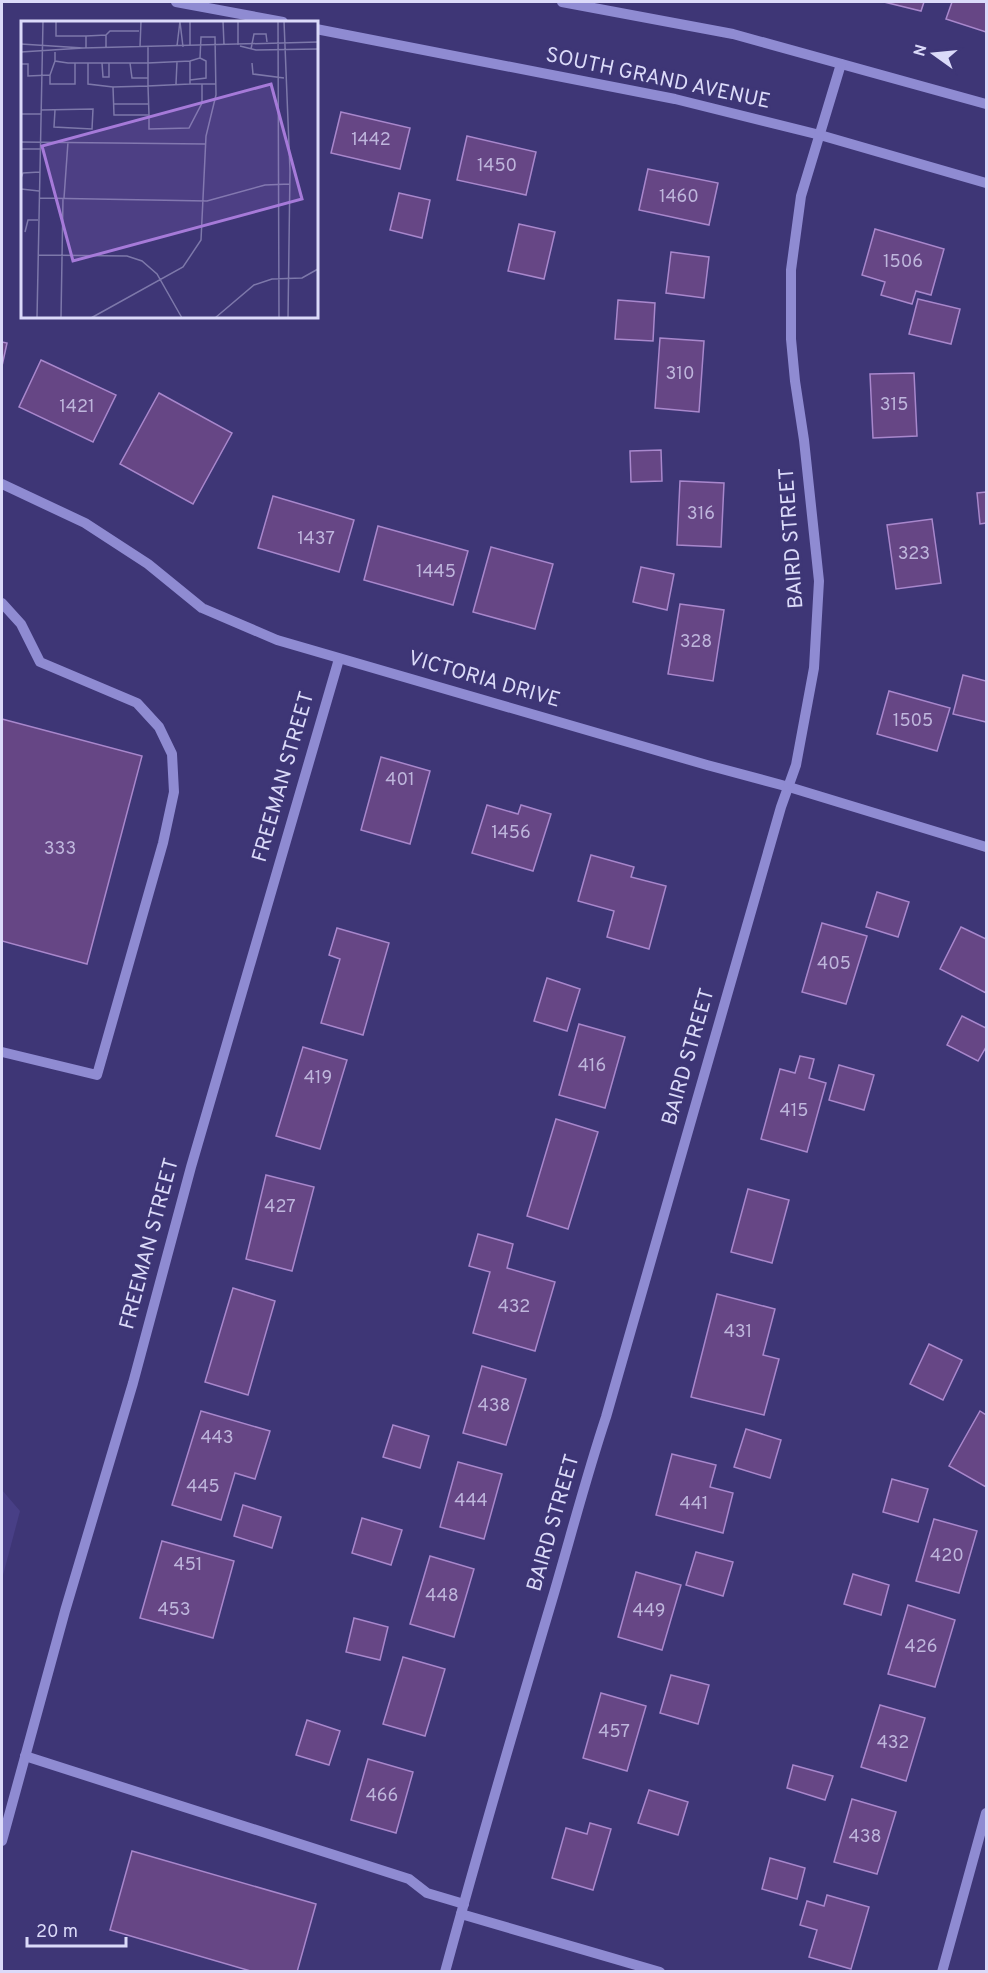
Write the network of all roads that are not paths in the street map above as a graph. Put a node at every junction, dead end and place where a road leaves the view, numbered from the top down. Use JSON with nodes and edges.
{"nodes":[{"id":1,"x":176,"y":2,"type":"edge"},
{"id":2,"x":562,"y":2,"type":"edge"},
{"id":3,"x":278,"y":21,"type":"edge"},
{"id":4,"x":318,"y":29,"type":"edge"},
{"id":5,"x":840,"y":64,"type":"junction"},
{"id":6,"x":987,"y":104,"type":"edge"},
{"id":7,"x":820,"y":135,"type":"junction"},
{"id":8,"x":987,"y":183,"type":"edge"},
{"id":9,"x":2,"y":484,"type":"edge"},
{"id":10,"x":2,"y":603,"type":"edge"},
{"id":11,"x":339,"y":659,"type":"junction"},
{"id":12,"x":789,"y":787,"type":"junction"},
{"id":13,"x":987,"y":847,"type":"edge"},
{"id":14,"x":2,"y":1052,"type":"edge"},
{"id":15,"x":25,"y":1756,"type":"junction"},
{"id":16,"x":987,"y":1813,"type":"edge"},
{"id":17,"x":2,"y":1841,"type":"edge"},
{"id":18,"x":462,"y":1909,"type":"junction"},
{"id":19,"x":445,"y":1971,"type":"edge"},
{"id":20,"x":660,"y":1971,"type":"edge"},
{"id":21,"x":942,"y":1971,"type":"edge"}],
"edges":[{"from":1,"to":3,"type":"street"},
{"from":2,"to":5,"type":"street"},
{"from":4,"to":7,"type":"street","name":"SOUTH GRAND AVENUE"},
{"from":5,"to":6,"type":"street"},
{"from":5,"to":7,"type":"street","name":"BAIRD STREET"},
{"from":7,"to":8,"type":"street","name":"SOUTH GRAND AVENUE"},
{"from":7,"to":12,"type":"street","name":"BAIRD STREET"},
{"from":9,"to":11,"type":"street","name":"VICTORIA DRIVE"},
{"from":10,"to":14,"type":"street"},
{"from":11,"to":12,"type":"street","name":"VICTORIA DRIVE"},
{"from":11,"to":15,"type":"street","name":"FREEMAN STREET"},
{"from":12,"to":13,"type":"street","name":"VICTORIA DRIVE"},
{"from":12,"to":18,"type":"street","name":"BAIRD STREET"},
{"from":15,"to":17,"type":"street","name":"FREEMAN STREET"},
{"from":15,"to":18,"type":"street"},
{"from":16,"to":21,"type":"street"},
{"from":18,"to":19,"type":"street","name":"BAIRD STREET"},
{"from":18,"to":20,"type":"street"}]}
